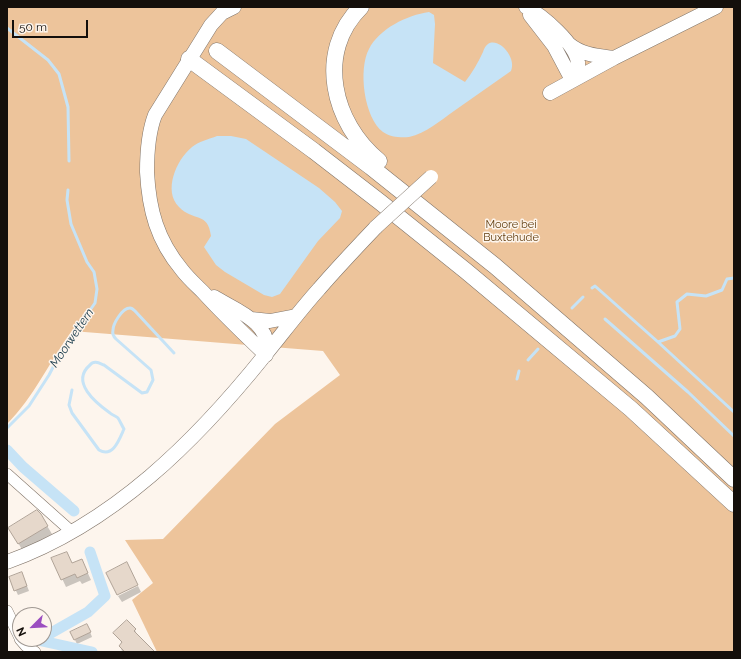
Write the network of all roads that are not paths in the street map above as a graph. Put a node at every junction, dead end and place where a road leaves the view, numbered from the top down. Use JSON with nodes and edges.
{"nodes":[{"id":1,"x":234,"y":7,"type":"edge"},
{"id":2,"x":361,"y":7,"type":"edge"},
{"id":3,"x":525,"y":7,"type":"edge"},
{"id":4,"x":716,"y":7,"type":"edge"},
{"id":5,"x":567,"y":42,"type":"junction"},
{"id":6,"x":217,"y":51,"type":"dead end"},
{"id":7,"x":614,"y":58,"type":"junction"},
{"id":8,"x":189,"y":59,"type":"junction"},
{"id":9,"x":572,"y":80,"type":"junction"},
{"id":10,"x":550,"y":93,"type":"dead end"},
{"id":11,"x":432,"y":177,"type":"dead end"},
{"id":12,"x":201,"y":290,"type":"junction"},
{"id":13,"x":296,"y":316,"type":"junction"},
{"id":14,"x":563,"y":317,"type":"junction"},
{"id":15,"x":251,"y":319,"type":"junction"},
{"id":16,"x":266,"y":355,"type":"junction"},
{"id":17,"x":7,"y":474,"type":"edge"},
{"id":18,"x":734,"y":479,"type":"edge"},
{"id":19,"x":734,"y":504,"type":"edge"},
{"id":20,"x":72,"y":532,"type":"junction"},
{"id":21,"x":7,"y":562,"type":"edge"},
{"id":22,"x":7,"y":611,"type":"edge"},
{"id":23,"x":12,"y":622,"type":"edge"}],
"edges":[{"from":1,"to":8,"type":"main road"},
{"from":2,"to":14,"type":"highway"},
{"from":3,"to":5,"type":"main road"},
{"from":3,"to":9,"type":"main road"},
{"from":4,"to":7,"type":"main road"},
{"from":5,"to":7,"type":"main road"},
{"from":5,"to":9,"type":"main road"},
{"from":6,"to":14,"type":"highway"},
{"from":7,"to":9,"type":"main road"},
{"from":8,"to":12,"type":"main road"},
{"from":8,"to":19,"type":"highway"},
{"from":9,"to":10,"type":"main road"},
{"from":11,"to":13,"type":"main road","bridge":true},
{"from":12,"to":15,"type":"main road"},
{"from":12,"to":16,"type":"main road"},
{"from":13,"to":15,"type":"main road"},
{"from":13,"to":16,"type":"main road"},
{"from":14,"to":18,"type":"highway"},
{"from":15,"to":16,"type":"main road"},
{"from":16,"to":20,"type":"main road"},
{"from":17,"to":20,"type":"street"},
{"from":20,"to":21,"type":"main road"},
{"from":22,"to":23,"type":"street"}]}
